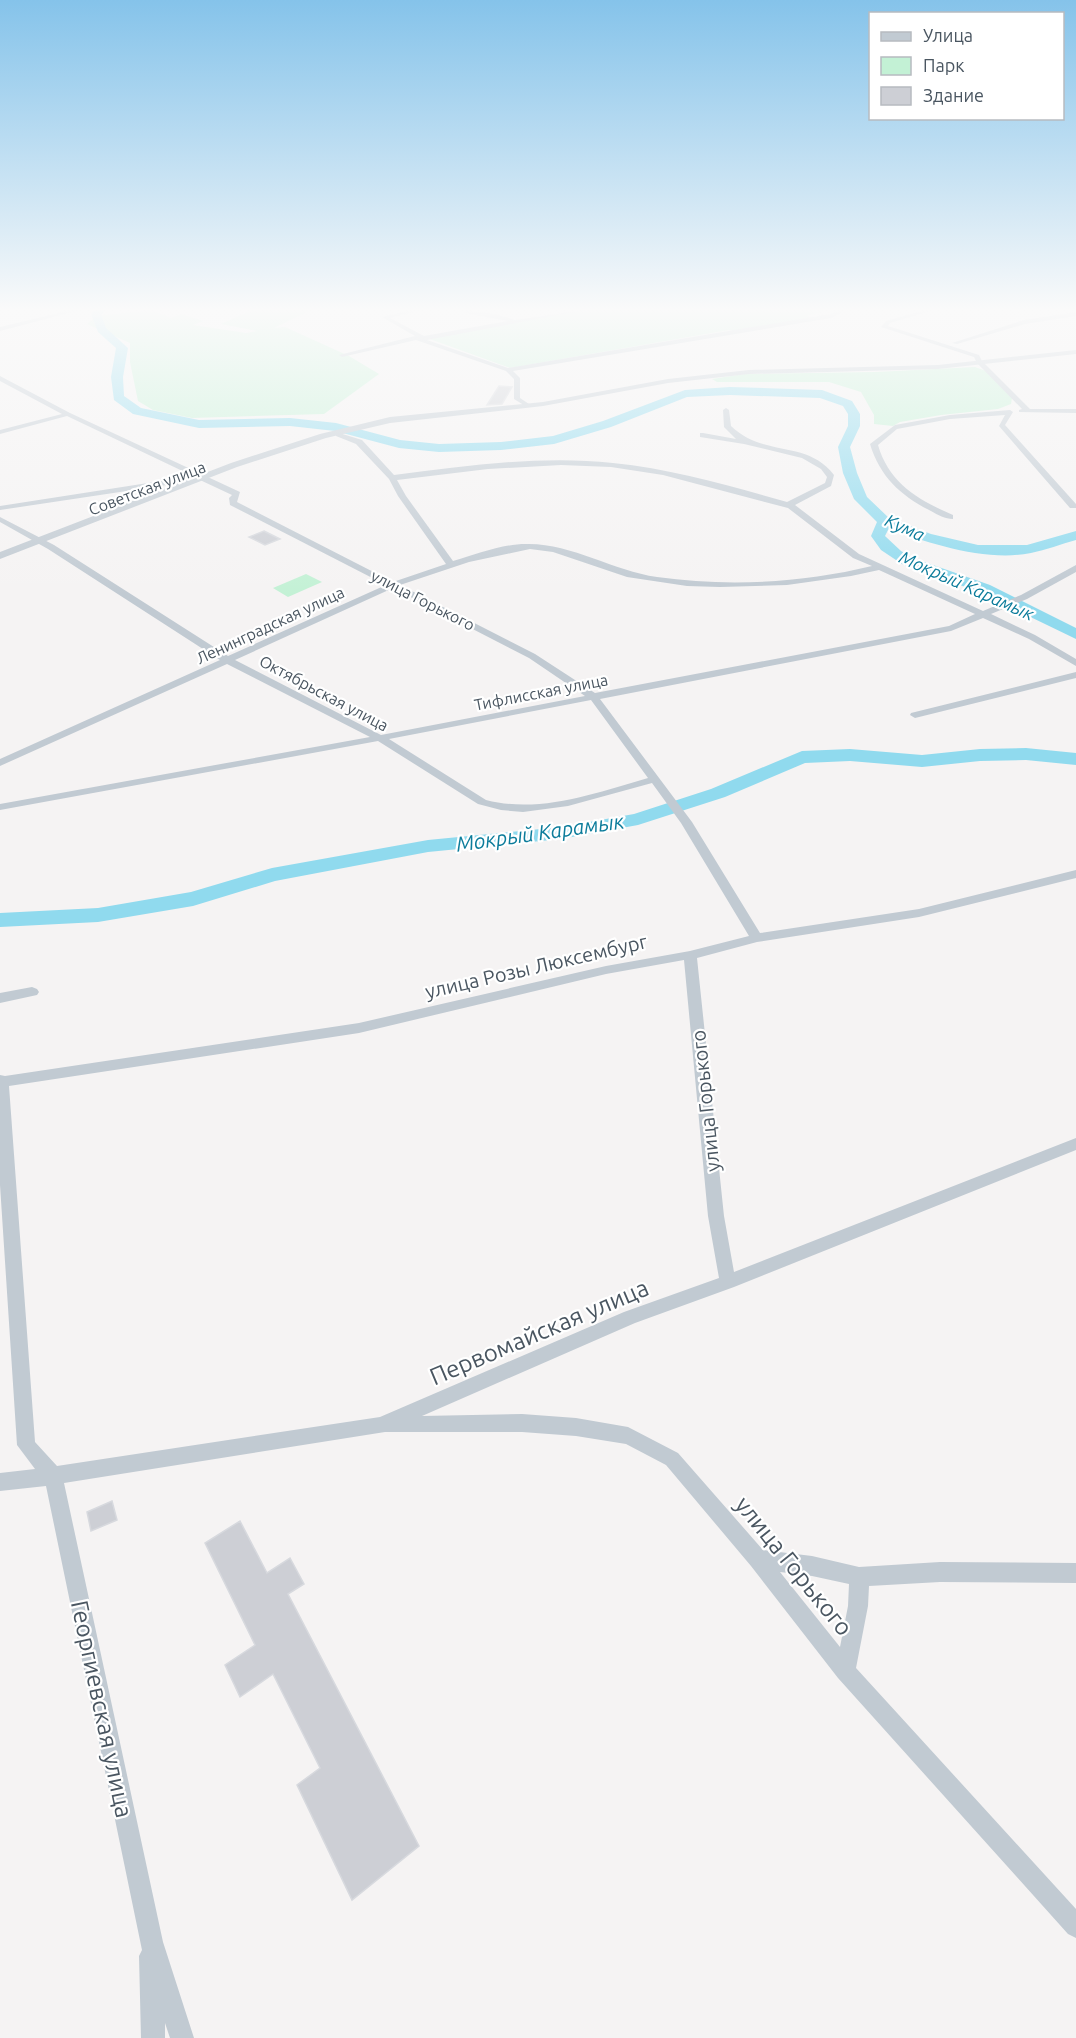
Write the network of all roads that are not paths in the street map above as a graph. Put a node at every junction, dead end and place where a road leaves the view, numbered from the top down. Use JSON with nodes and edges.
{"nodes":[{"id":1,"x":51,"y":405,"type":"edge"},
{"id":2,"x":527,"y":405,"type":"edge"},
{"id":3,"x":1022,"y":405,"type":"edge"},
{"id":4,"x":726,"y":410,"type":"dead end"},
{"id":5,"x":1028,"y":411,"type":"junction"},
{"id":6,"x":1076,"y":411,"type":"edge"},
{"id":7,"x":1010,"y":412,"type":"junction"},
{"id":8,"x":68,"y":414,"type":"junction"},
{"id":9,"x":0,"y":432,"type":"edge"},
{"id":10,"x":339,"y":434,"type":"junction"},
{"id":11,"x":703,"y":435,"type":"dead end"},
{"id":12,"x":748,"y":443,"type":"junction"},
{"id":13,"x":392,"y":478,"type":"junction"},
{"id":14,"x":203,"y":479,"type":"junction"},
{"id":15,"x":792,"y":506,"type":"junction"},
{"id":16,"x":1073,"y":506,"type":"dead end"},
{"id":17,"x":0,"y":508,"type":"edge"},
{"id":18,"x":950,"y":517,"type":"dead end"},
{"id":19,"x":0,"y":519,"type":"edge"},
{"id":20,"x":43,"y":542,"type":"junction"},
{"id":21,"x":0,"y":556,"type":"edge"},
{"id":22,"x":0,"y":561,"type":"edge"},
{"id":23,"x":452,"y":564,"type":"junction"},
{"id":24,"x":880,"y":567,"type":"junction"},
{"id":25,"x":1076,"y":568,"type":"edge"},
{"id":26,"x":394,"y":584,"type":"junction"},
{"id":27,"x":983,"y":615,"type":"junction"},
{"id":28,"x":229,"y":661,"type":"junction"},
{"id":29,"x":1076,"y":663,"type":"edge"},
{"id":30,"x":1076,"y":675,"type":"edge"},
{"id":31,"x":594,"y":698,"type":"junction"},
{"id":32,"x":915,"y":715,"type":"dead end"},
{"id":33,"x":380,"y":738,"type":"junction"},
{"id":34,"x":0,"y":763,"type":"edge"},
{"id":35,"x":655,"y":779,"type":"junction"},
{"id":36,"x":0,"y":807,"type":"edge"},
{"id":37,"x":1076,"y":874,"type":"edge"},
{"id":38,"x":757,"y":938,"type":"junction"},
{"id":39,"x":690,"y":955,"type":"junction"},
{"id":40,"x":32,"y":992,"type":"dead end"},
{"id":41,"x":0,"y":998,"type":"edge"},
{"id":42,"x":1,"y":1081,"type":"edge"},
{"id":43,"x":1076,"y":1144,"type":"edge"},
{"id":44,"x":728,"y":1282,"type":"junction"},
{"id":45,"x":381,"y":1425,"type":"junction"},
{"id":46,"x":52,"y":1476,"type":"junction"},
{"id":47,"x":0,"y":1482,"type":"edge"},
{"id":48,"x":758,"y":1559,"type":"junction"},
{"id":49,"x":1076,"y":1573,"type":"edge"},
{"id":50,"x":859,"y":1577,"type":"junction"},
{"id":51,"x":845,"y":1671,"type":"junction"},
{"id":52,"x":1076,"y":1926,"type":"edge"},
{"id":53,"x":151,"y":1942,"type":"junction"},
{"id":54,"x":153,"y":2038,"type":"edge"},
{"id":55,"x":183,"y":2038,"type":"edge"}],
"edges":[{"from":1,"to":8,"type":"street","name":"улица Горького"},
{"from":2,"to":10,"type":"street","name":"Советская улица"},
{"from":3,"to":5,"type":"street"},
{"from":4,"to":12,"type":"street"},
{"from":5,"to":6,"type":"street"},
{"from":5,"to":7,"type":"street"},
{"from":7,"to":16,"type":"street"},
{"from":7,"to":18,"type":"street"},
{"from":8,"to":9,"type":"street"},
{"from":8,"to":14,"type":"street","name":"улица Горького"},
{"from":10,"to":13,"type":"street"},
{"from":10,"to":14,"type":"street","name":"Советская улица"},
{"from":11,"to":12,"type":"street"},
{"from":12,"to":15,"type":"street"},
{"from":13,"to":15,"type":"street"},
{"from":13,"to":23,"type":"street"},
{"from":14,"to":17,"type":"street"},
{"from":14,"to":20,"type":"street","name":"Советская улица"},
{"from":14,"to":26,"type":"street","name":"улица Горького"},
{"from":15,"to":24,"type":"street"},
{"from":19,"to":20,"type":"street","name":"Октябрьская улица"},
{"from":20,"to":21,"type":"street","name":"Советская улица"},
{"from":20,"to":22,"type":"street","name":"Советская улица"},
{"from":20,"to":28,"type":"street","name":"Октябрьская улица"},
{"from":23,"to":24,"type":"street","name":"Ленинградская улица"},
{"from":23,"to":26,"type":"street","name":"Ленинградская улица"},
{"from":24,"to":27,"type":"street"},
{"from":25,"to":27,"type":"street","name":"Тифлисская улица"},
{"from":26,"to":28,"type":"street","name":"Ленинградская улица"},
{"from":26,"to":31,"type":"street","name":"улица Горького"},
{"from":27,"to":29,"type":"street"},
{"from":27,"to":31,"type":"street","name":"Тифлисская улица"},
{"from":28,"to":33,"type":"street","name":"Октябрьская улица"},
{"from":28,"to":34,"type":"street","name":"Ленинградская улица"},
{"from":30,"to":32,"type":"street"},
{"from":31,"to":33,"type":"street","name":"Тифлисская улица"},
{"from":31,"to":35,"type":"street","name":"улица Горького"},
{"from":33,"to":35,"type":"street","name":"Октябрьская улица"},
{"from":33,"to":36,"type":"street","name":"Тифлисская улица"},
{"from":35,"to":38,"type":"street","name":"улица Горького"},
{"from":37,"to":38,"type":"street","name":"улица Розы Люксембург"},
{"from":38,"to":39,"type":"street","name":"улица Розы Люксембург"},
{"from":39,"to":42,"type":"street","name":"улица Розы Люксембург"},
{"from":39,"to":44,"type":"street","name":"улица Горького"},
{"from":40,"to":41,"type":"street"},
{"from":42,"to":46,"type":"street","name":"улица Розы Люксембург"},
{"from":43,"to":44,"type":"street","name":"Первомайская улица"},
{"from":44,"to":45,"type":"street","name":"Первомайская улица"},
{"from":45,"to":46,"type":"street","name":"Первомайская улица"},
{"from":45,"to":48,"type":"street","name":"улица Горького"},
{"from":46,"to":47,"type":"street","name":"Первомайская улица"},
{"from":46,"to":53,"type":"street","name":"Георгиевская улица"},
{"from":48,"to":50,"type":"street"},
{"from":48,"to":51,"type":"street","name":"улица Горького"},
{"from":49,"to":50,"type":"street"},
{"from":50,"to":51,"type":"street"},
{"from":51,"to":52,"type":"street","name":"улица Горького"},
{"from":53,"to":54,"type":"street","name":"Георгиевская улица"},
{"from":53,"to":55,"type":"street","name":"Георгиевская улица"}]}
